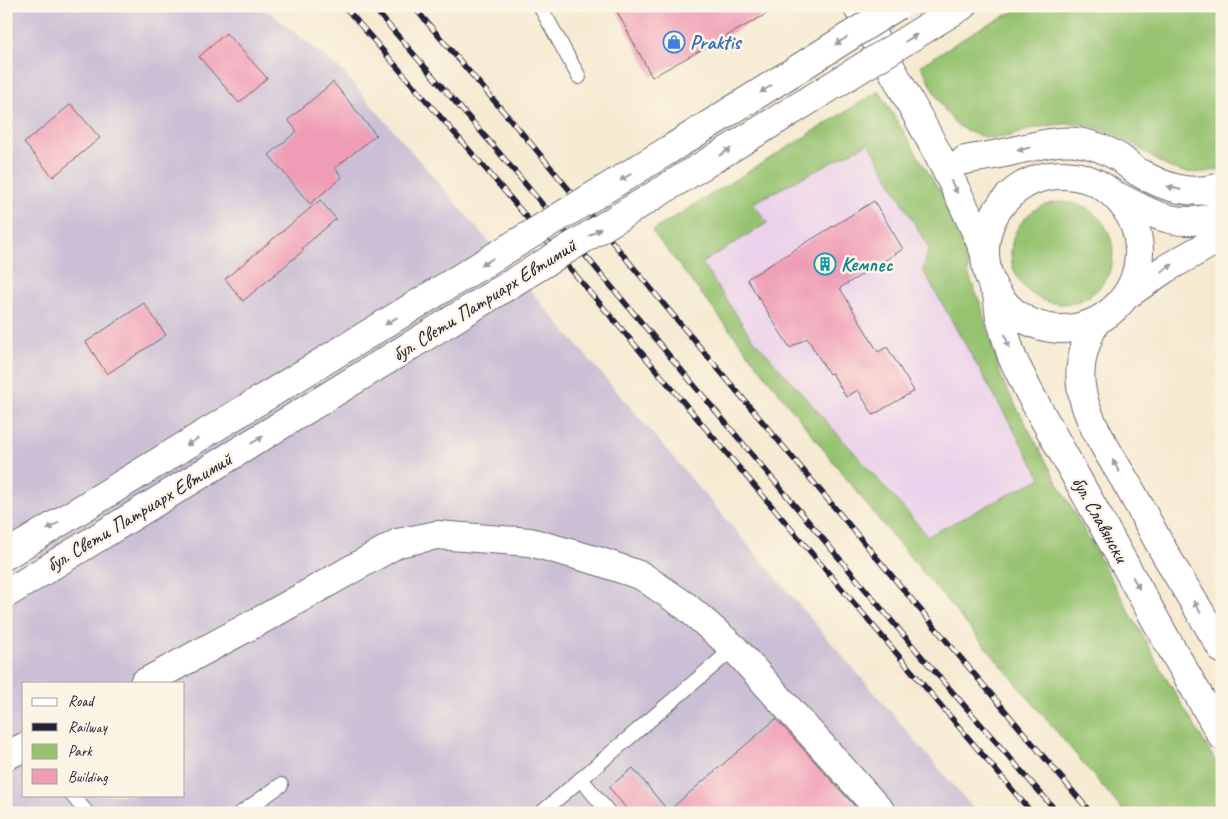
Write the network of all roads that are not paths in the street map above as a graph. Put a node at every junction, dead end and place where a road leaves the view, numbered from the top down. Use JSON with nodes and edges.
{"nodes":[{"id":1,"x":540,"y":6,"type":"edge"},
{"id":2,"x":857,"y":6,"type":"edge"},
{"id":3,"x":897,"y":6,"type":"edge"},
{"id":4,"x":962,"y":6,"type":"edge"},
{"id":5,"x":579,"y":77,"type":"dead end"},
{"id":6,"x":924,"y":128,"type":"junction"},
{"id":7,"x":964,"y":160,"type":"junction"},
{"id":8,"x":1047,"y":177,"type":"junction"},
{"id":9,"x":1222,"y":187,"type":"edge"},
{"id":10,"x":1110,"y":192,"type":"junction"},
{"id":11,"x":1222,"y":214,"type":"edge"},
{"id":12,"x":1222,"y":237,"type":"edge"},
{"id":13,"x":985,"y":253,"type":"junction"},
{"id":14,"x":997,"y":293,"type":"junction"},
{"id":15,"x":1126,"y":295,"type":"junction"},
{"id":16,"x":1094,"y":323,"type":"junction"},
{"id":17,"x":6,"y":555,"type":"edge"},
{"id":18,"x":6,"y":594,"type":"edge"},
{"id":19,"x":734,"y":648,"type":"junction"},
{"id":20,"x":1222,"y":649,"type":"edge"},
{"id":21,"x":146,"y":682,"type":"edge"},
{"id":22,"x":1222,"y":736,"type":"edge"},
{"id":23,"x":22,"y":748,"type":"edge"},
{"id":24,"x":6,"y":756,"type":"edge"},
{"id":25,"x":581,"y":779,"type":"junction"},
{"id":26,"x":281,"y":785,"type":"dead end"},
{"id":27,"x":73,"y":796,"type":"edge"},
{"id":28,"x":86,"y":813,"type":"edge"},
{"id":29,"x":241,"y":813,"type":"edge"},
{"id":30,"x":541,"y":813,"type":"edge"},
{"id":31,"x":609,"y":813,"type":"edge"},
{"id":32,"x":882,"y":813,"type":"edge"}],
"edges":[{"from":1,"to":5,"type":"lane"},
{"from":2,"to":6,"type":"main road"},
{"from":3,"to":17,"type":"main road","name":"бул. Свети Патриарх Евтимий","one_way":true,"bridge":true},
{"from":18,"to":4,"type":"main road","name":"бул. Свети Патриарх Евтимий","one_way":true,"bridge":true},
{"from":6,"to":7,"type":"main road"},
{"from":6,"to":13,"type":"main road","one_way":true},
{"from":7,"to":8,"type":"main road"},
{"from":9,"to":7,"type":"main road","one_way":true},
{"from":8,"to":10,"type":"main road"},
{"from":8,"to":13,"type":"main road"},
{"from":10,"to":11,"type":"main road"},
{"from":10,"to":15,"type":"main road"},
{"from":15,"to":12,"type":"main road","one_way":true},
{"from":13,"to":14,"type":"main road"},
{"from":14,"to":16,"type":"main road"},
{"from":14,"to":22,"type":"main road","name":"бул. Славянски","one_way":true},
{"from":15,"to":16,"type":"main road"},
{"from":20,"to":16,"type":"main road","name":"бул. Славянски","one_way":true},
{"from":19,"to":21,"type":"main road"},
{"from":19,"to":25,"type":"lane"},
{"from":19,"to":32,"type":"main road"},
{"from":23,"to":24,"type":"main road"},
{"from":25,"to":30,"type":"lane"},
{"from":25,"to":31,"type":"lane"},
{"from":26,"to":29,"type":"lane"},
{"from":27,"to":28,"type":"lane"}]}
